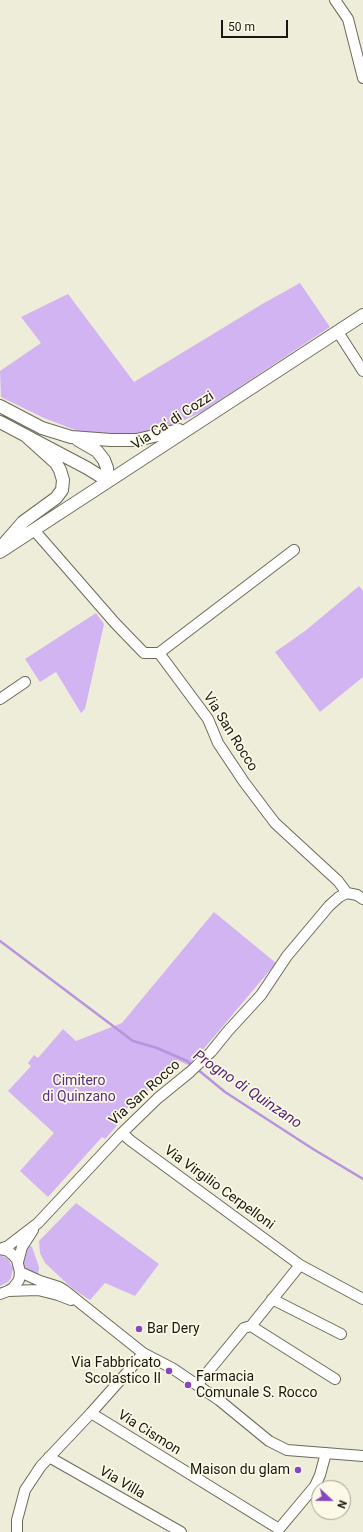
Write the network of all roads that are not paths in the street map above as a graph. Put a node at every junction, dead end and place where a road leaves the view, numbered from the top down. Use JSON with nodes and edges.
{"nodes":[{"id":1,"x":335,"y":0,"type":"edge"},
{"id":2,"x":363,"y":78,"type":"edge"},
{"id":3,"x":363,"y":315,"type":"edge"},
{"id":4,"x":338,"y":332,"type":"junction"},
{"id":5,"x":363,"y":371,"type":"edge"},
{"id":6,"x":0,"y":406,"type":"edge"},
{"id":7,"x":0,"y":422,"type":"edge"},
{"id":8,"x":190,"y":428,"type":"junction"},
{"id":9,"x":25,"y":435,"type":"junction"},
{"id":10,"x":71,"y":437,"type":"junction"},
{"id":11,"x":108,"y":481,"type":"junction"},
{"id":12,"x":34,"y":530,"type":"junction"},
{"id":13,"x":0,"y":549,"type":"edge"},
{"id":14,"x":294,"y":550,"type":"dead end"},
{"id":15,"x":0,"y":552,"type":"edge"},
{"id":16,"x":159,"y":653,"type":"junction"},
{"id":17,"x":25,"y":682,"type":"dead end"},
{"id":18,"x":0,"y":699,"type":"edge"},
{"id":19,"x":347,"y":893,"type":"junction"},
{"id":20,"x":363,"y":899,"type":"edge"},
{"id":21,"x":122,"y":1133,"type":"junction"},
{"id":22,"x":38,"y":1223,"type":"junction"},
{"id":23,"x":0,"y":1249,"type":"edge"},
{"id":24,"x":300,"y":1265,"type":"junction"},
{"id":25,"x":19,"y":1267,"type":"junction"},
{"id":26,"x":4,"y":1293,"type":"edge"},
{"id":27,"x":272,"y":1299,"type":"junction"},
{"id":28,"x":363,"y":1299,"type":"edge"},
{"id":29,"x":80,"y":1303,"type":"junction"},
{"id":30,"x":251,"y":1326,"type":"junction"},
{"id":31,"x":341,"y":1334,"type":"dead end"},
{"id":32,"x":143,"y":1353,"type":"junction"},
{"id":33,"x":334,"y":1379,"type":"dead end"},
{"id":34,"x":197,"y":1385,"type":"junction"},
{"id":35,"x":91,"y":1413,"type":"junction"},
{"id":36,"x":326,"y":1454,"type":"junction"},
{"id":37,"x":363,"y":1456,"type":"edge"},
{"id":38,"x":49,"y":1457,"type":"junction"},
{"id":39,"x":17,"y":1532,"type":"edge"},
{"id":40,"x":181,"y":1532,"type":"edge"}],
"edges":[{"from":1,"to":2,"type":"street"},
{"from":3,"to":4,"type":"main road","name":"Via Ca' di Cozzi"},
{"from":4,"to":5,"type":"street"},
{"from":4,"to":8,"type":"main road","name":"Via Ca' di Cozzi"},
{"from":6,"to":10,"type":"main road"},
{"from":7,"to":9,"type":"main road"},
{"from":8,"to":10,"type":"main road"},
{"from":8,"to":11,"type":"main road","name":"Via Ca' di Cozzi"},
{"from":9,"to":11,"type":"main road"},
{"from":9,"to":13,"type":"main road"},
{"from":10,"to":11,"type":"main road"},
{"from":11,"to":12,"type":"main road","name":"Via Ca' di Cozzi"},
{"from":12,"to":15,"type":"main road","name":"Via Ca' di Cozzi"},
{"from":12,"to":16,"type":"street"},
{"from":14,"to":16,"type":"street"},
{"from":16,"to":19,"type":"street","name":"Via San Rocco"},
{"from":17,"to":18,"type":"street"},
{"from":19,"to":20,"type":"street","name":"Via San Rocco"},
{"from":19,"to":21,"type":"street","name":"Via San Rocco"},
{"from":21,"to":22,"type":"street","name":"Via San Rocco"},
{"from":21,"to":24,"type":"street","name":"Via Virgilio Cerpelloni"},
{"from":22,"to":23,"type":"street","name":"Via San Rocco"},
{"from":22,"to":25,"type":"street","name":"Via San Rocco"},
{"from":23,"to":25,"type":"street"},
{"from":24,"to":27,"type":"street"},
{"from":24,"to":28,"type":"street","name":"Via Virgilio Cerpelloni"},
{"from":25,"to":26,"type":"street","name":"Via San Rocco"},
{"from":25,"to":29,"type":"street"},
{"from":26,"to":29,"type":"street"},
{"from":27,"to":30,"type":"street"},
{"from":27,"to":31,"type":"street"},
{"from":29,"to":32,"type":"street"},
{"from":30,"to":33,"type":"street"},
{"from":30,"to":34,"type":"street"},
{"from":32,"to":34,"type":"street"},
{"from":32,"to":35,"type":"street"},
{"from":34,"to":36,"type":"street"},
{"from":35,"to":36,"type":"street","name":"Via Cismon"},
{"from":35,"to":38,"type":"street"},
{"from":36,"to":37,"type":"street"},
{"from":38,"to":39,"type":"street"},
{"from":38,"to":40,"type":"street","name":"Via Villa"}]}
